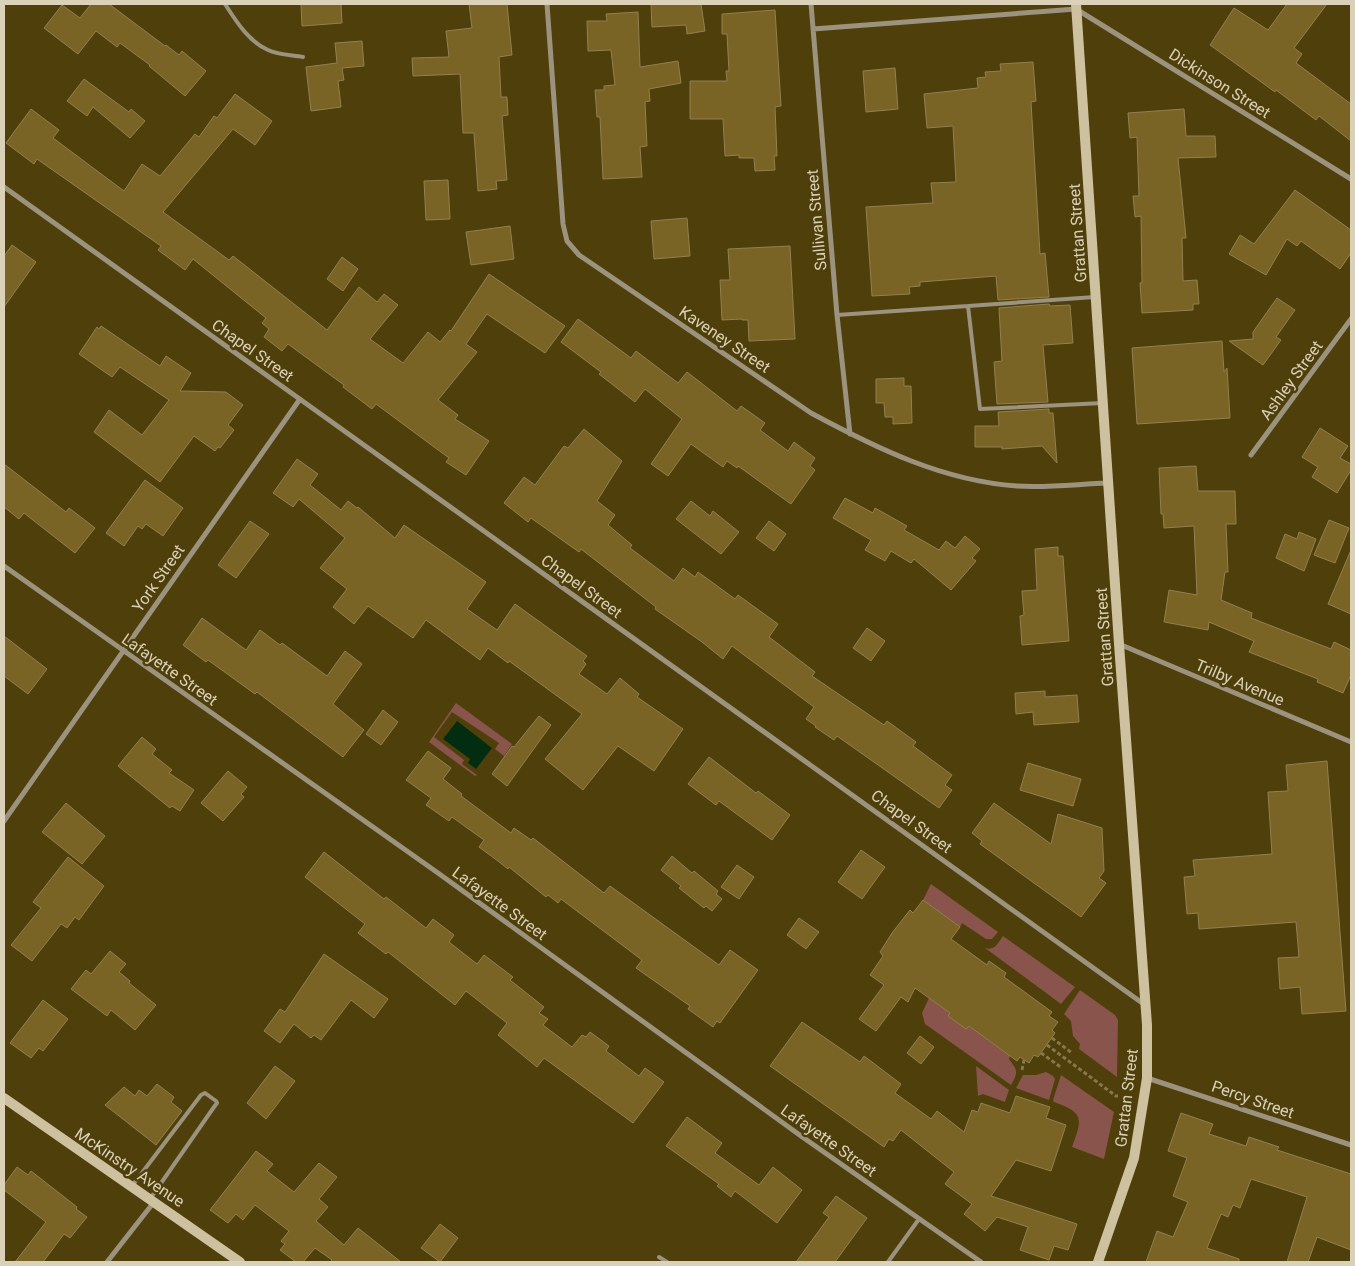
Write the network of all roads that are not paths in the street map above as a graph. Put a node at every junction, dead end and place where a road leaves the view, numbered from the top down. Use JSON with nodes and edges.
{"nodes":[{"id":1,"x":225,"y":4,"type":"edge"},
{"id":2,"x":547,"y":4,"type":"edge"},
{"id":3,"x":811,"y":4,"type":"edge"},
{"id":4,"x":1076,"y":7,"type":"edge"},
{"id":5,"x":813,"y":29,"type":"junction"},
{"id":6,"x":303,"y":57,"type":"dead end"},
{"id":7,"x":1351,"y":179,"type":"edge"},
{"id":8,"x":4,"y":187,"type":"edge"},
{"id":9,"x":1097,"y":297,"type":"junction"},
{"id":10,"x":968,"y":306,"type":"junction"},
{"id":11,"x":837,"y":315,"type":"junction"},
{"id":12,"x":1351,"y":319,"type":"edge"},
{"id":13,"x":300,"y":399,"type":"junction"},
{"id":14,"x":1103,"y":403,"type":"junction"},
{"id":15,"x":850,"y":434,"type":"junction"},
{"id":16,"x":1251,"y":455,"type":"dead end"},
{"id":17,"x":1109,"y":483,"type":"junction"},
{"id":18,"x":4,"y":566,"type":"edge"},
{"id":19,"x":1119,"y":644,"type":"junction"},
{"id":20,"x":122,"y":650,"type":"junction"},
{"id":21,"x":1351,"y":742,"type":"edge"},
{"id":22,"x":4,"y":820,"type":"edge"},
{"id":23,"x":1146,"y":1005,"type":"junction"},
{"id":24,"x":1147,"y":1078,"type":"junction"},
{"id":25,"x":4,"y":1098,"type":"edge"},
{"id":26,"x":1351,"y":1146,"type":"edge"},
{"id":27,"x":130,"y":1187,"type":"junction"},
{"id":28,"x":153,"y":1200,"type":"junction"},
{"id":29,"x":919,"y":1219,"type":"junction"},
{"id":30,"x":659,"y":1257,"type":"dead end"},
{"id":31,"x":107,"y":1262,"type":"edge"},
{"id":32,"x":240,"y":1262,"type":"edge"},
{"id":33,"x":667,"y":1262,"type":"edge"},
{"id":34,"x":888,"y":1262,"type":"edge"},
{"id":35,"x":981,"y":1262,"type":"edge"},
{"id":36,"x":1098,"y":1262,"type":"edge"}],
"edges":[{"from":1,"to":6,"type":"lane"},
{"from":2,"to":15,"type":"street","name":"Kaveney Street"},
{"from":3,"to":5,"type":"street","name":"Sullivan Street"},
{"from":4,"to":5,"type":"street"},
{"from":4,"to":7,"type":"street","name":"Dickinson Street"},
{"from":4,"to":9,"type":"main road","name":"Grattan Street"},
{"from":5,"to":11,"type":"street","name":"Sullivan Street"},
{"from":8,"to":13,"type":"street","name":"Chapel Street"},
{"from":9,"to":10,"type":"lane"},
{"from":9,"to":14,"type":"main road","name":"Grattan Street"},
{"from":10,"to":11,"type":"lane"},
{"from":10,"to":14,"type":"lane"},
{"from":11,"to":15,"type":"street","name":"Sullivan Street"},
{"from":12,"to":16,"type":"street","name":"Ashley Street"},
{"from":13,"to":20,"type":"street","name":"York Street"},
{"from":13,"to":23,"type":"street","name":"Chapel Street"},
{"from":14,"to":17,"type":"main road","name":"Grattan Street"},
{"from":15,"to":17,"type":"street","name":"Kaveney Street"},
{"from":17,"to":19,"type":"main road","name":"Grattan Street"},
{"from":18,"to":20,"type":"street","name":"Lafayette Street"},
{"from":19,"to":21,"type":"street","name":"Trilby Avenue"},
{"from":19,"to":23,"type":"main road","name":"Grattan Street"},
{"from":20,"to":22,"type":"street","name":"York Street"},
{"from":20,"to":29,"type":"street","name":"Lafayette Street"},
{"from":23,"to":24,"type":"main road","name":"Grattan Street"},
{"from":24,"to":26,"type":"street","name":"Percy Street"},
{"from":24,"to":36,"type":"main road","name":"Grattan Street"},
{"from":25,"to":27,"type":"main road","name":"McKinstry Avenue"},
{"from":27,"to":28,"type":"main road","name":"McKinstry Avenue"},
{"from":27,"to":28,"type":"lane"},
{"from":28,"to":31,"type":"street"},
{"from":28,"to":32,"type":"main road","name":"McKinstry Avenue"},
{"from":29,"to":34,"type":"lane"},
{"from":29,"to":35,"type":"street","name":"Lafayette Street"},
{"from":30,"to":33,"type":"lane"}]}
